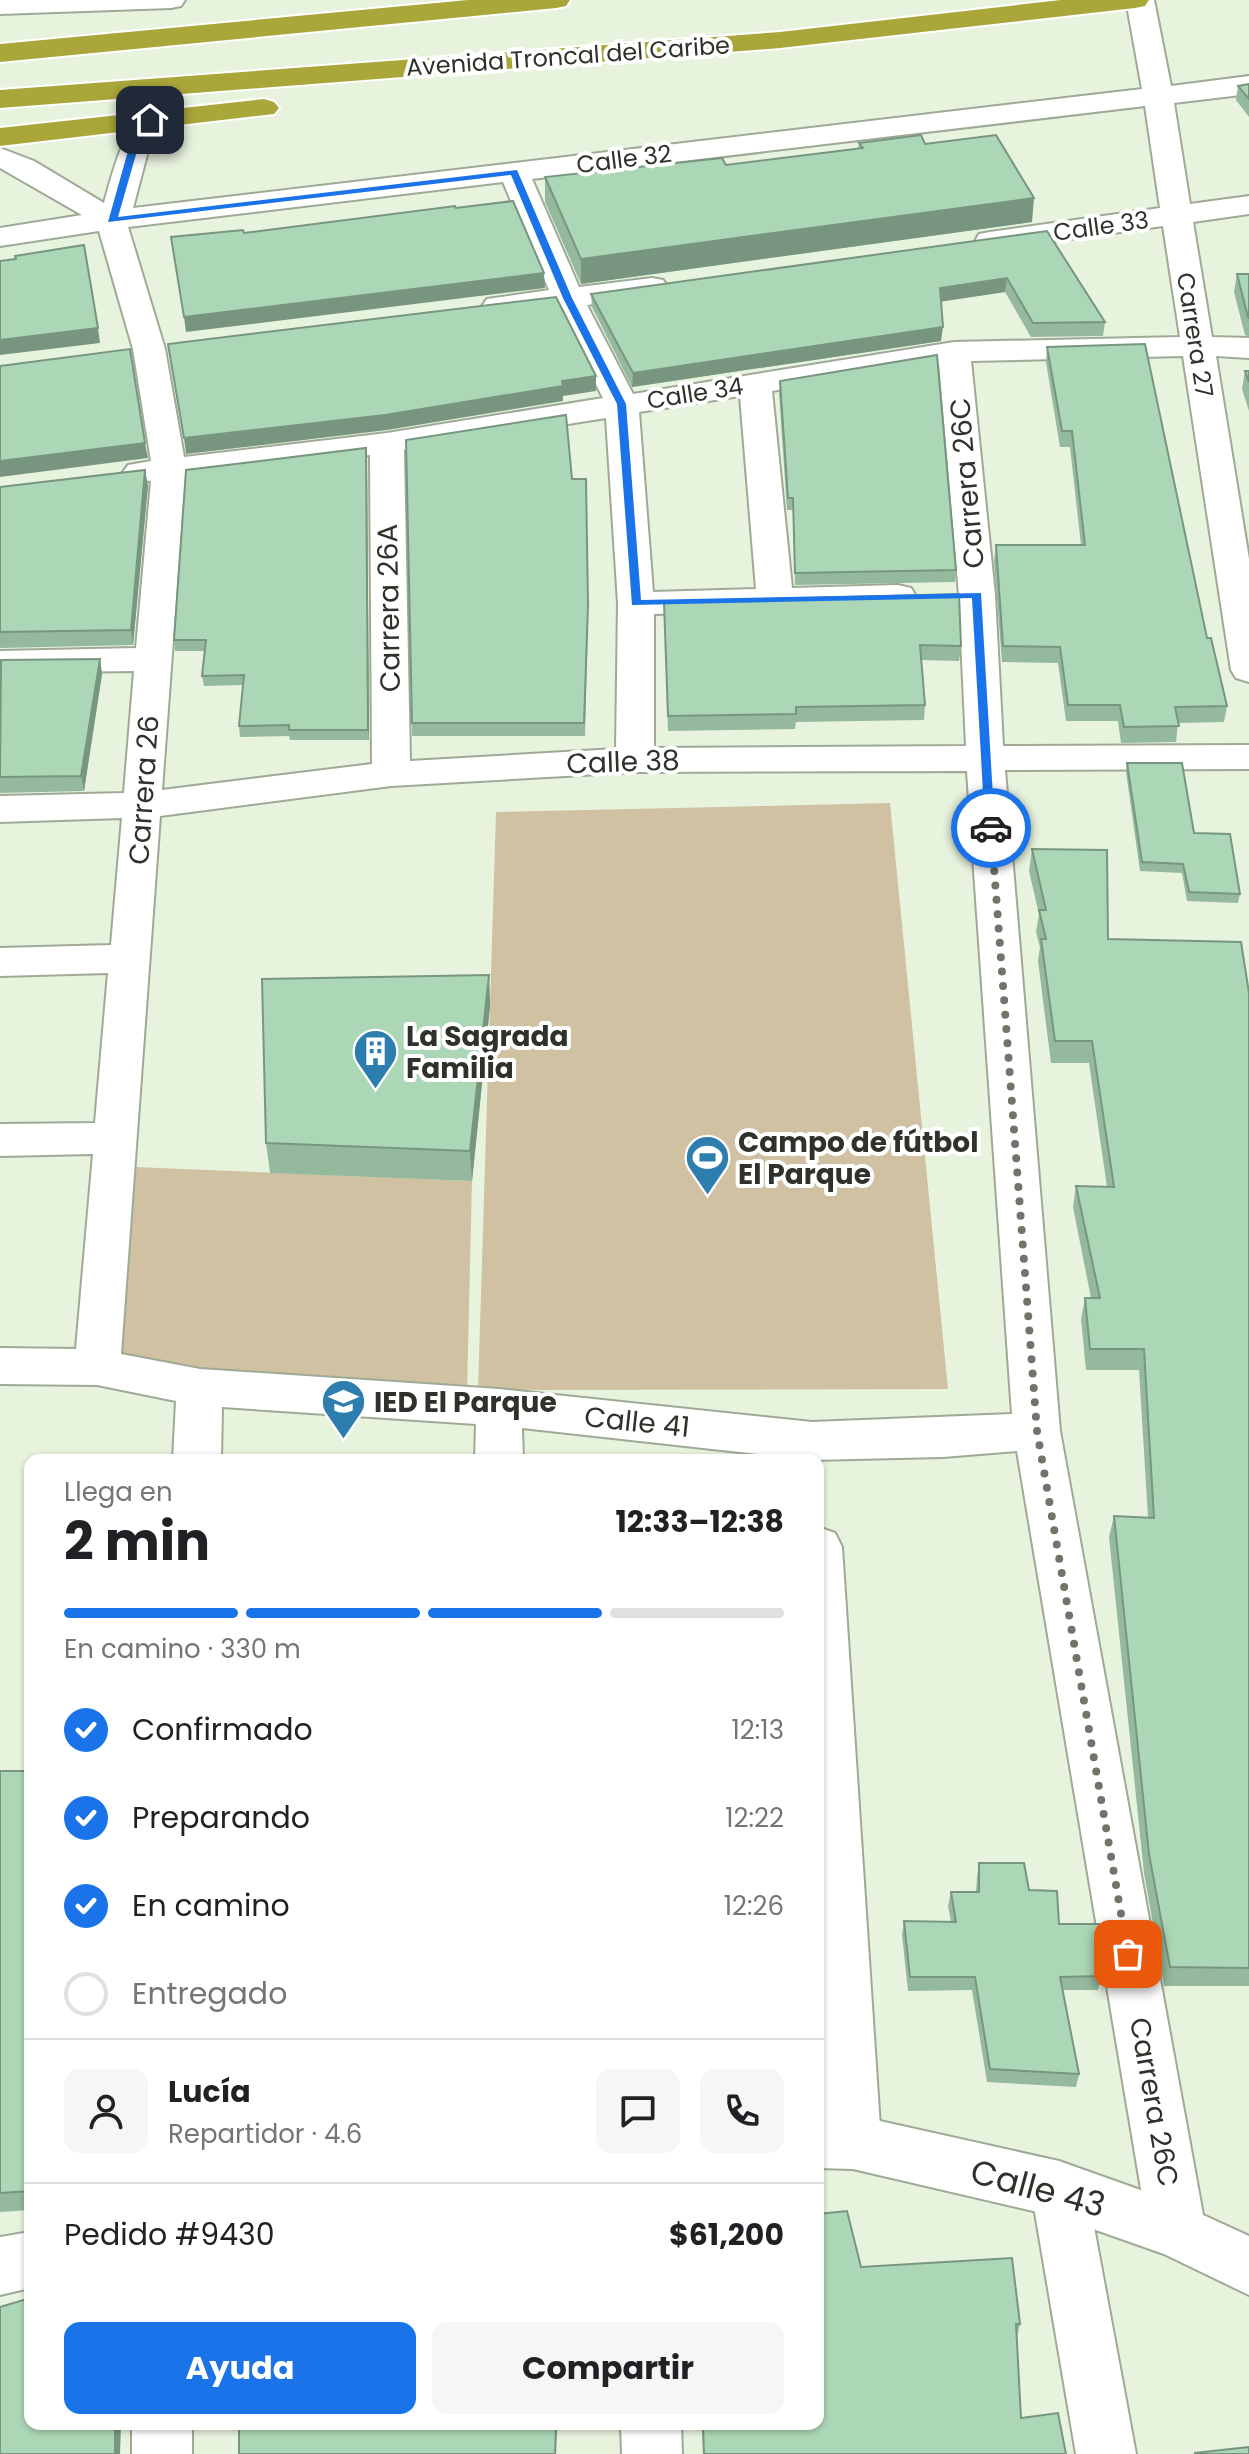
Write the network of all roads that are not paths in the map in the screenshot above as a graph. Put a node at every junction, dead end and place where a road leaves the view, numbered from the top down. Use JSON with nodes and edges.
{"nodes":[{"id":1,"x":171,"y":0,"type":"edge"},
{"id":2,"x":556,"y":0,"type":"edge"},
{"id":3,"x":1138,"y":0,"type":"edge"},
{"id":4,"x":0,"y":6,"type":"edge"},
{"id":5,"x":780,"y":40,"type":"junction"},
{"id":6,"x":0,"y":53,"type":"edge"},
{"id":7,"x":1249,"y":85,"type":"edge"},
{"id":8,"x":1158,"y":96,"type":"junction"},
{"id":9,"x":0,"y":99,"type":"edge"},
{"id":10,"x":150,"y":120,"type":"junction"},
{"id":11,"x":0,"y":137,"type":"edge"},
{"id":12,"x":0,"y":157,"type":"edge"},
{"id":13,"x":514,"y":172,"type":"junction"},
{"id":14,"x":1249,"y":205,"type":"edge"},
{"id":15,"x":1175,"y":216,"type":"junction"},
{"id":16,"x":111,"y":220,"type":"junction"},
{"id":17,"x":0,"y":237,"type":"edge"},
{"id":18,"x":957,"y":245,"type":"edge"},
{"id":19,"x":677,"y":283,"type":"edge"},
{"id":20,"x":568,"y":298,"type":"junction"},
{"id":21,"x":475,"y":309,"type":"edge"},
{"id":22,"x":1197,"y":346,"type":"junction"},
{"id":23,"x":1249,"y":348,"type":"edge"},
{"id":24,"x":954,"y":352,"type":"junction"},
{"id":25,"x":755,"y":383,"type":"junction"},
{"id":26,"x":622,"y":404,"type":"junction"},
{"id":27,"x":387,"y":443,"type":"junction"},
{"id":28,"x":169,"y":469,"type":"junction"},
{"id":29,"x":107,"y":477,"type":"edge"},
{"id":30,"x":1234,"y":485,"type":"edge"},
{"id":31,"x":951,"y":595,"type":"junction"},
{"id":32,"x":775,"y":598,"type":"junction"},
{"id":33,"x":636,"y":603,"type":"junction"},
{"id":34,"x":1244,"y":613,"type":"edge"},
{"id":35,"x":154,"y":659,"type":"junction"},
{"id":36,"x":0,"y":662,"type":"edge"},
{"id":37,"x":1249,"y":670,"type":"edge"},
{"id":38,"x":985,"y":756,"type":"junction"},
{"id":39,"x":1249,"y":757,"type":"edge"},
{"id":40,"x":635,"y":760,"type":"junction"},
{"id":41,"x":391,"y":774,"type":"junction"},
{"id":42,"x":144,"y":805,"type":"junction"},
{"id":43,"x":0,"y":809,"type":"edge"},
{"id":44,"x":131,"y":958,"type":"junction"},
{"id":45,"x":0,"y":962,"type":"edge"},
{"id":46,"x":117,"y":1138,"type":"junction"},
{"id":47,"x":0,"y":1140,"type":"edge"},
{"id":48,"x":0,"y":1366,"type":"edge"},
{"id":49,"x":97,"y":1367,"type":"junction"},
{"id":50,"x":200,"y":1387,"type":"junction"},
{"id":51,"x":499,"y":1407,"type":"junction"},
{"id":52,"x":1037,"y":1431,"type":"junction"},
{"id":53,"x":812,"y":1450,"type":"edge"},
{"id":54,"x":197,"y":1454,"type":"edge"},
{"id":55,"x":499,"y":1454,"type":"edge"},
{"id":56,"x":824,"y":1745,"type":"edge"},
{"id":57,"x":836,"y":2142,"type":"edge"},
{"id":58,"x":1059,"y":2189,"type":"junction"},
{"id":59,"x":1177,"y":2231,"type":"junction"},
{"id":60,"x":24,"y":2261,"type":"edge"},
{"id":61,"x":0,"y":2266,"type":"edge"},
{"id":62,"x":1249,"y":2266,"type":"edge"},
{"id":63,"x":162,"y":2430,"type":"edge"},
{"id":64,"x":651,"y":2430,"type":"edge"},
{"id":65,"x":162,"y":2454,"type":"edge"},
{"id":66,"x":652,"y":2454,"type":"edge"},
{"id":67,"x":1106,"y":2454,"type":"edge"}],
"edges":[{"from":1,"to":4,"type":"street"},
{"from":2,"to":6,"type":"highway","name":"Avenida Troncal del Caribe"},
{"from":3,"to":5,"type":"highway","name":"Avenida Troncal del Caribe"},
{"from":3,"to":8,"type":"street","name":"Carrera 27"},
{"from":5,"to":9,"type":"highway","name":"Avenida Troncal del Caribe"},
{"from":5,"to":10,"type":"highway"},
{"from":7,"to":8,"type":"street","name":"Calle 32"},
{"from":8,"to":13,"type":"street","name":"Calle 32"},
{"from":8,"to":15,"type":"street","name":"Carrera 27"},
{"from":10,"to":11,"type":"highway"},
{"from":10,"to":16,"type":"street"},
{"from":12,"to":16,"type":"street"},
{"from":13,"to":16,"type":"street","name":"Calle 32"},
{"from":13,"to":20,"type":"street"},
{"from":14,"to":15,"type":"street","name":"Calle 33"},
{"from":15,"to":18,"type":"street","name":"Calle 33"},
{"from":15,"to":22,"type":"street","name":"Carrera 27"},
{"from":16,"to":17,"type":"street","name":"Calle 32"},
{"from":16,"to":28,"type":"street","name":"Carrera 26"},
{"from":19,"to":20,"type":"street"},
{"from":20,"to":21,"type":"street"},
{"from":20,"to":26,"type":"street"},
{"from":22,"to":23,"type":"street","name":"Calle 34"},
{"from":22,"to":24,"type":"street","name":"Calle 34"},
{"from":22,"to":30,"type":"street","name":"Carrera 27"},
{"from":24,"to":25,"type":"street","name":"Calle 34"},
{"from":24,"to":31,"type":"street","name":"Carrera 26C"},
{"from":25,"to":26,"type":"street","name":"Calle 34"},
{"from":25,"to":32,"type":"street"},
{"from":26,"to":27,"type":"street","name":"Calle 34"},
{"from":26,"to":33,"type":"street"},
{"from":27,"to":28,"type":"street","name":"Calle 34"},
{"from":27,"to":41,"type":"street","name":"Carrera 26A"},
{"from":28,"to":29,"type":"street","name":"Calle 34"},
{"from":28,"to":35,"type":"street","name":"Carrera 26"},
{"from":30,"to":34,"type":"street","name":"Carrera 27"},
{"from":31,"to":32,"type":"street"},
{"from":31,"to":38,"type":"street","name":"Carrera 26C"},
{"from":32,"to":33,"type":"street"},
{"from":33,"to":40,"type":"street"},
{"from":34,"to":37,"type":"street","name":"Carrera 27"},
{"from":35,"to":36,"type":"street"},
{"from":35,"to":42,"type":"street","name":"Carrera 26"},
{"from":38,"to":39,"type":"street","name":"Calle 38"},
{"from":38,"to":40,"type":"street","name":"Calle 38"},
{"from":38,"to":52,"type":"street","name":"Carrera 26C"},
{"from":40,"to":41,"type":"street","name":"Calle 38"},
{"from":41,"to":42,"type":"street","name":"Calle 38"},
{"from":42,"to":43,"type":"street","name":"Calle 38"},
{"from":42,"to":44,"type":"street","name":"Carrera 26"},
{"from":44,"to":45,"type":"street"},
{"from":44,"to":46,"type":"street","name":"Carrera 26"},
{"from":46,"to":47,"type":"street"},
{"from":46,"to":49,"type":"street","name":"Carrera 26"},
{"from":48,"to":49,"type":"street","name":"Calle 41"},
{"from":49,"to":50,"type":"street","name":"Calle 41"},
{"from":50,"to":51,"type":"street","name":"Calle 41"},
{"from":50,"to":54,"type":"street"},
{"from":51,"to":53,"type":"street","name":"Calle 41"},
{"from":51,"to":55,"type":"street"},
{"from":52,"to":53,"type":"street","name":"Calle 41"},
{"from":52,"to":59,"type":"street","name":"Carrera 26C"},
{"from":56,"to":57,"type":"street"},
{"from":57,"to":58,"type":"street","name":"Calle 43"},
{"from":58,"to":59,"type":"street","name":"Calle 43"},
{"from":58,"to":67,"type":"street"},
{"from":59,"to":62,"type":"street","name":"Calle 43"},
{"from":60,"to":61,"type":"street"},
{"from":63,"to":65,"type":"street"},
{"from":64,"to":66,"type":"street"}]}
